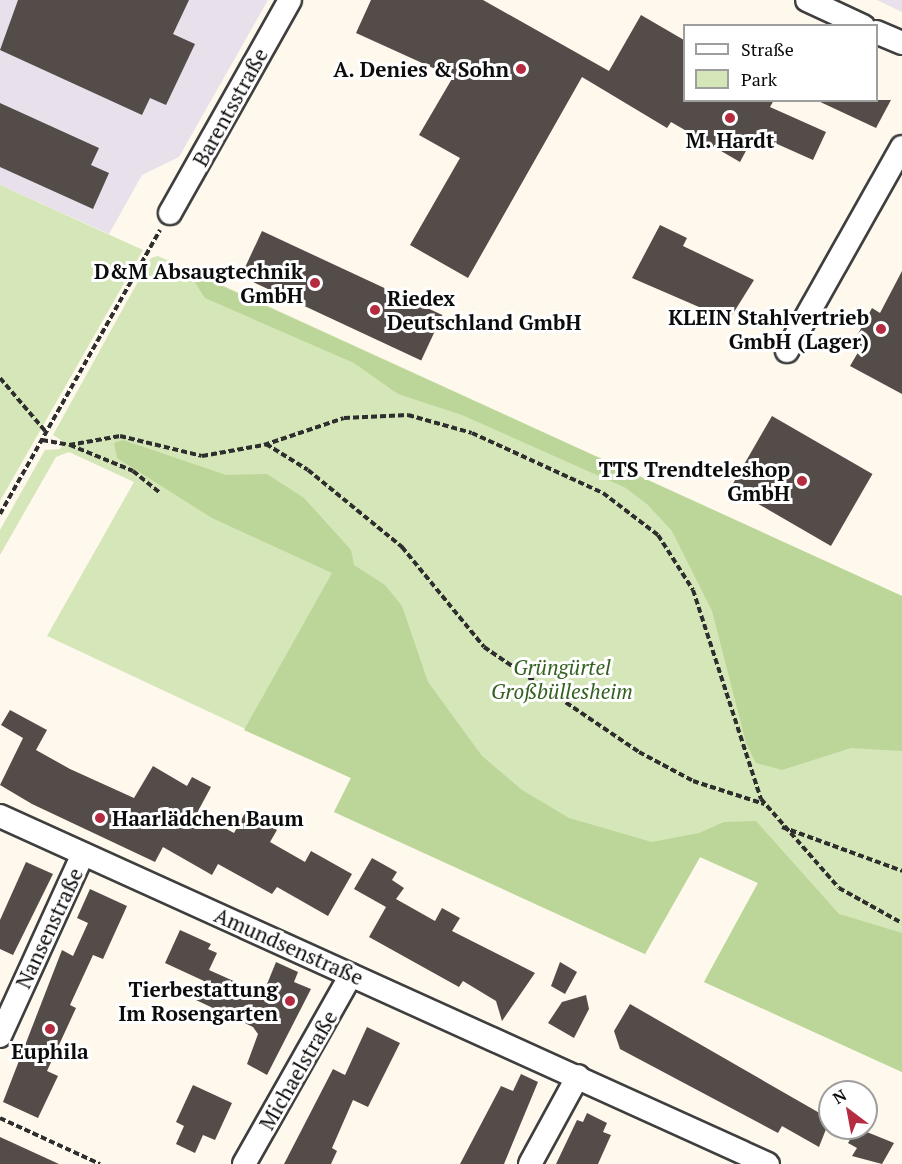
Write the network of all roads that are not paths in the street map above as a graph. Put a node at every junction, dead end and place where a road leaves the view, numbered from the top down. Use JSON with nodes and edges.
{"nodes":[{"id":1,"x":291,"y":0,"type":"edge"},
{"id":2,"x":807,"y":0,"type":"edge"},
{"id":3,"x":859,"y":24,"type":"edge"},
{"id":4,"x":878,"y":33,"type":"edge"},
{"id":5,"x":902,"y":43,"type":"edge"},
{"id":6,"x":902,"y":147,"type":"edge"},
{"id":7,"x":170,"y":213,"type":"road end"},
{"id":8,"x":787,"y":351,"type":"dead end"},
{"id":9,"x":0,"y":816,"type":"edge"},
{"id":10,"x":83,"y":854,"type":"junction"},
{"id":11,"x":351,"y":975,"type":"junction"},
{"id":12,"x":0,"y":1036,"type":"edge"},
{"id":13,"x":578,"y":1076,"type":"junction"},
{"id":14,"x":244,"y":1164,"type":"edge"},
{"id":15,"x":530,"y":1164,"type":"edge"},
{"id":16,"x":768,"y":1164,"type":"edge"}],
"edges":[{"from":1,"to":7,"type":"street","name":"Barentsstraße"},
{"from":2,"to":3,"type":"street"},
{"from":4,"to":5,"type":"street"},
{"from":6,"to":8,"type":"street"},
{"from":9,"to":10,"type":"street","name":"Amundsenstraße"},
{"from":10,"to":11,"type":"street","name":"Amundsenstraße"},
{"from":10,"to":12,"type":"street","name":"Nansenstraße"},
{"from":11,"to":13,"type":"street","name":"Amundsenstraße"},
{"from":11,"to":14,"type":"street","name":"Michaelstraße"},
{"from":13,"to":15,"type":"street"},
{"from":13,"to":16,"type":"street","name":"Amundsenstraße"}]}
